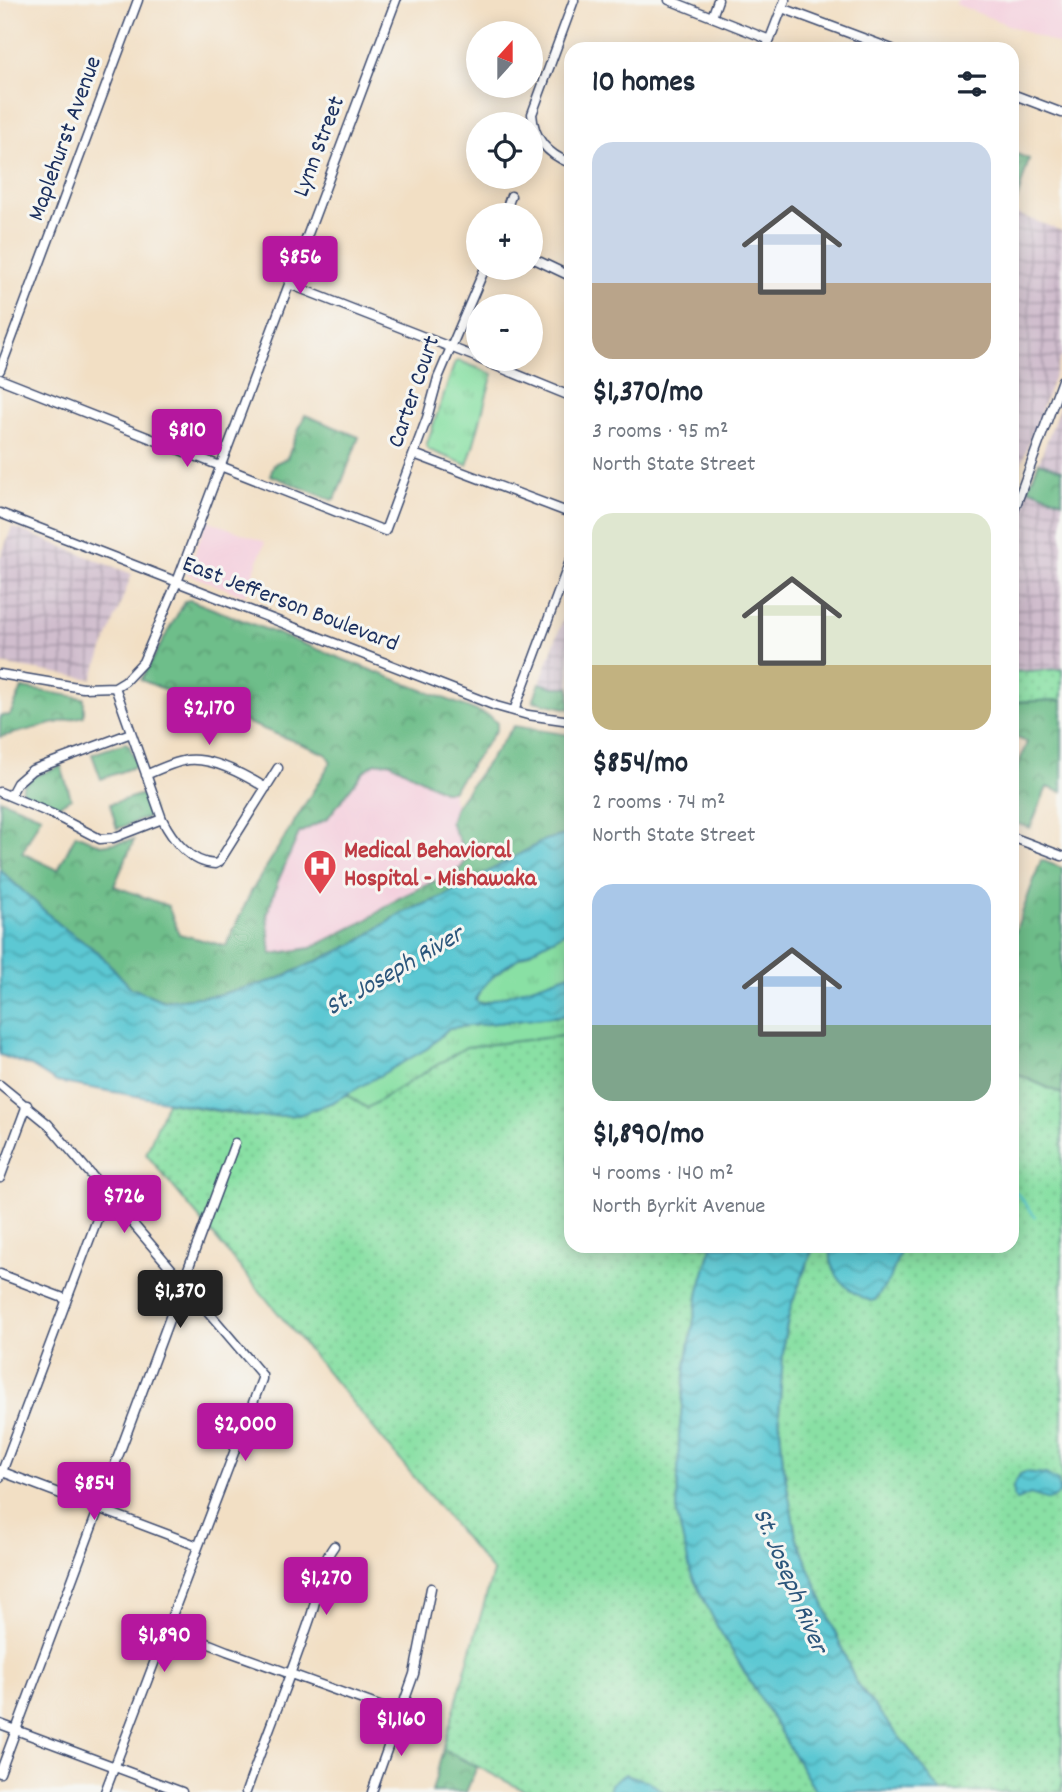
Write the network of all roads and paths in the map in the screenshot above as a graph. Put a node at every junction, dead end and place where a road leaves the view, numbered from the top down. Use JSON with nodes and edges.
{"nodes":[{"id":1,"x":138,"y":0,"type":"edge"},
{"id":2,"x":396,"y":0,"type":"edge"},
{"id":3,"x":574,"y":0,"type":"edge"},
{"id":4,"x":669,"y":0,"type":"edge"},
{"id":5,"x":718,"y":0,"type":"edge"},
{"id":6,"x":783,"y":4,"type":"edge"},
{"id":7,"x":712,"y":17,"type":"junction"},
{"id":8,"x":770,"y":40,"type":"joint"},
{"id":9,"x":875,"y":42,"type":"edge"},
{"id":10,"x":1019,"y":97,"type":"edge"},
{"id":11,"x":1062,"y":113,"type":"edge"},
{"id":12,"x":564,"y":160,"type":"edge"},
{"id":13,"x":511,"y":196,"type":"dead end"},
{"id":14,"x":508,"y":203,"type":"edge"},
{"id":15,"x":543,"y":263,"type":"edge"},
{"id":16,"x":564,"y":273,"type":"edge"},
{"id":17,"x":480,"y":280,"type":"edge"},
{"id":18,"x":289,"y":284,"type":"junction"},
{"id":19,"x":451,"y":347,"type":"junction"},
{"id":20,"x":466,"y":353,"type":"edge"},
{"id":21,"x":0,"y":370,"type":"edge"},
{"id":22,"x":509,"y":371,"type":"edge"},
{"id":23,"x":0,"y":379,"type":"edge"},
{"id":24,"x":1062,"y":380,"type":"edge"},
{"id":25,"x":564,"y":394,"type":"edge"},
{"id":26,"x":414,"y":454,"type":"junction"},
{"id":27,"x":220,"y":465,"type":"junction"},
{"id":28,"x":1019,"y":497,"type":"edge"},
{"id":29,"x":564,"y":511,"type":"edge"},
{"id":30,"x":0,"y":513,"type":"edge"},
{"id":31,"x":564,"y":577,"type":"edge"},
{"id":32,"x":177,"y":582,"type":"junction"},
{"id":33,"x":0,"y":674,"type":"edge"},
{"id":34,"x":115,"y":687,"type":"junction"},
{"id":35,"x":514,"y":711,"type":"junction"},
{"id":36,"x":564,"y":720,"type":"edge"},
{"id":37,"x":131,"y":733,"type":"junction"},
{"id":38,"x":278,"y":768,"type":"dead end"},
{"id":39,"x":146,"y":775,"type":"junction"},
{"id":40,"x":266,"y":788,"type":"junction"},
{"id":41,"x":0,"y":792,"type":"edge"},
{"id":42,"x":10,"y":796,"type":"junction"},
{"id":43,"x":162,"y":819,"type":"junction"},
{"id":44,"x":1019,"y":840,"type":"edge"},
{"id":45,"x":1062,"y":856,"type":"edge"},
{"id":46,"x":0,"y":1085,"type":"edge"},
{"id":47,"x":27,"y":1105,"type":"junction"},
{"id":48,"x":235,"y":1143,"type":"dead end"},
{"id":49,"x":0,"y":1178,"type":"edge"},
{"id":50,"x":107,"y":1193,"type":"junction"},
{"id":51,"x":0,"y":1274,"type":"edge"},
{"id":52,"x":183,"y":1280,"type":"junction"},
{"id":53,"x":66,"y":1299,"type":"junction"},
{"id":54,"x":1,"y":1473,"type":"edge"},
{"id":55,"x":100,"y":1509,"type":"junction"},
{"id":56,"x":198,"y":1546,"type":"junction"},
{"id":57,"x":334,"y":1546,"type":"dead end"},
{"id":58,"x":431,"y":1588,"type":"dead end"},
{"id":59,"x":167,"y":1627,"type":"junction"},
{"id":60,"x":289,"y":1674,"type":"junction"},
{"id":61,"x":400,"y":1714,"type":"junction"},
{"id":62,"x":0,"y":1724,"type":"edge"},
{"id":63,"x":429,"y":1724,"type":"dead end"},
{"id":64,"x":16,"y":1730,"type":"junction"},
{"id":65,"x":115,"y":1766,"type":"junction"},
{"id":66,"x":0,"y":1773,"type":"edge"},
{"id":67,"x":106,"y":1792,"type":"edge"},
{"id":68,"x":181,"y":1792,"type":"edge"},
{"id":69,"x":246,"y":1792,"type":"edge"},
{"id":70,"x":372,"y":1792,"type":"edge"}],
"edges":[{"from":1,"to":21,"type":"street","name":"Maplehurst Avenue"},
{"from":2,"to":18,"type":"street","name":"Lynn Street"},
{"from":3,"to":12,"type":"street"},
{"from":4,"to":7,"type":"street"},
{"from":5,"to":7,"type":"street"},
{"from":6,"to":8,"type":"street"},
{"from":6,"to":9,"type":"street"},
{"from":7,"to":8,"type":"street"},
{"from":10,"to":11,"type":"street"},
{"from":13,"to":14,"type":"street"},
{"from":15,"to":16,"type":"street"},
{"from":17,"to":19,"type":"street","name":"Carter Court"},
{"from":18,"to":19,"type":"street"},
{"from":18,"to":27,"type":"street","name":"Lynn Street"},
{"from":19,"to":20,"type":"street"},
{"from":19,"to":26,"type":"street","name":"Carter Court"},
{"from":22,"to":25,"type":"street"},
{"from":23,"to":27,"type":"street"},
{"from":24,"to":28,"type":"street"},
{"from":26,"to":27,"type":"street","name":"Carter Court"},
{"from":26,"to":29,"type":"street"},
{"from":27,"to":32,"type":"street","name":"Lynn Street"},
{"from":30,"to":32,"type":"street","name":"East Jefferson Boulevard"},
{"from":31,"to":35,"type":"street"},
{"from":32,"to":34,"type":"street","name":"Lynn Street"},
{"from":32,"to":35,"type":"street","name":"East Jefferson Boulevard"},
{"from":33,"to":34,"type":"street"},
{"from":34,"to":37,"type":"street"},
{"from":35,"to":36,"type":"street","name":"East Jefferson Boulevard"},
{"from":37,"to":39,"type":"street"},
{"from":37,"to":42,"type":"street"},
{"from":38,"to":40,"type":"street"},
{"from":39,"to":40,"type":"street"},
{"from":39,"to":43,"type":"street"},
{"from":40,"to":43,"type":"street"},
{"from":41,"to":42,"type":"street"},
{"from":42,"to":43,"type":"street"},
{"from":44,"to":45,"type":"street"},
{"from":46,"to":47,"type":"street"},
{"from":47,"to":49,"type":"street"},
{"from":47,"to":50,"type":"street"},
{"from":48,"to":52,"type":"street"},
{"from":50,"to":52,"type":"street"},
{"from":50,"to":53,"type":"street"},
{"from":51,"to":53,"type":"street"},
{"from":52,"to":55,"type":"street"},
{"from":52,"to":56,"type":"street"},
{"from":53,"to":54,"type":"street"},
{"from":54,"to":55,"type":"street"},
{"from":55,"to":56,"type":"street"},
{"from":55,"to":64,"type":"street"},
{"from":56,"to":59,"type":"street"},
{"from":57,"to":60,"type":"street"},
{"from":58,"to":61,"type":"street"},
{"from":59,"to":60,"type":"street"},
{"from":59,"to":65,"type":"street"},
{"from":60,"to":61,"type":"street"},
{"from":60,"to":69,"type":"street"},
{"from":61,"to":63,"type":"street"},
{"from":61,"to":70,"type":"street"},
{"from":62,"to":64,"type":"street"},
{"from":64,"to":65,"type":"street"},
{"from":64,"to":66,"type":"street"},
{"from":65,"to":67,"type":"street"},
{"from":65,"to":68,"type":"street"}]}
